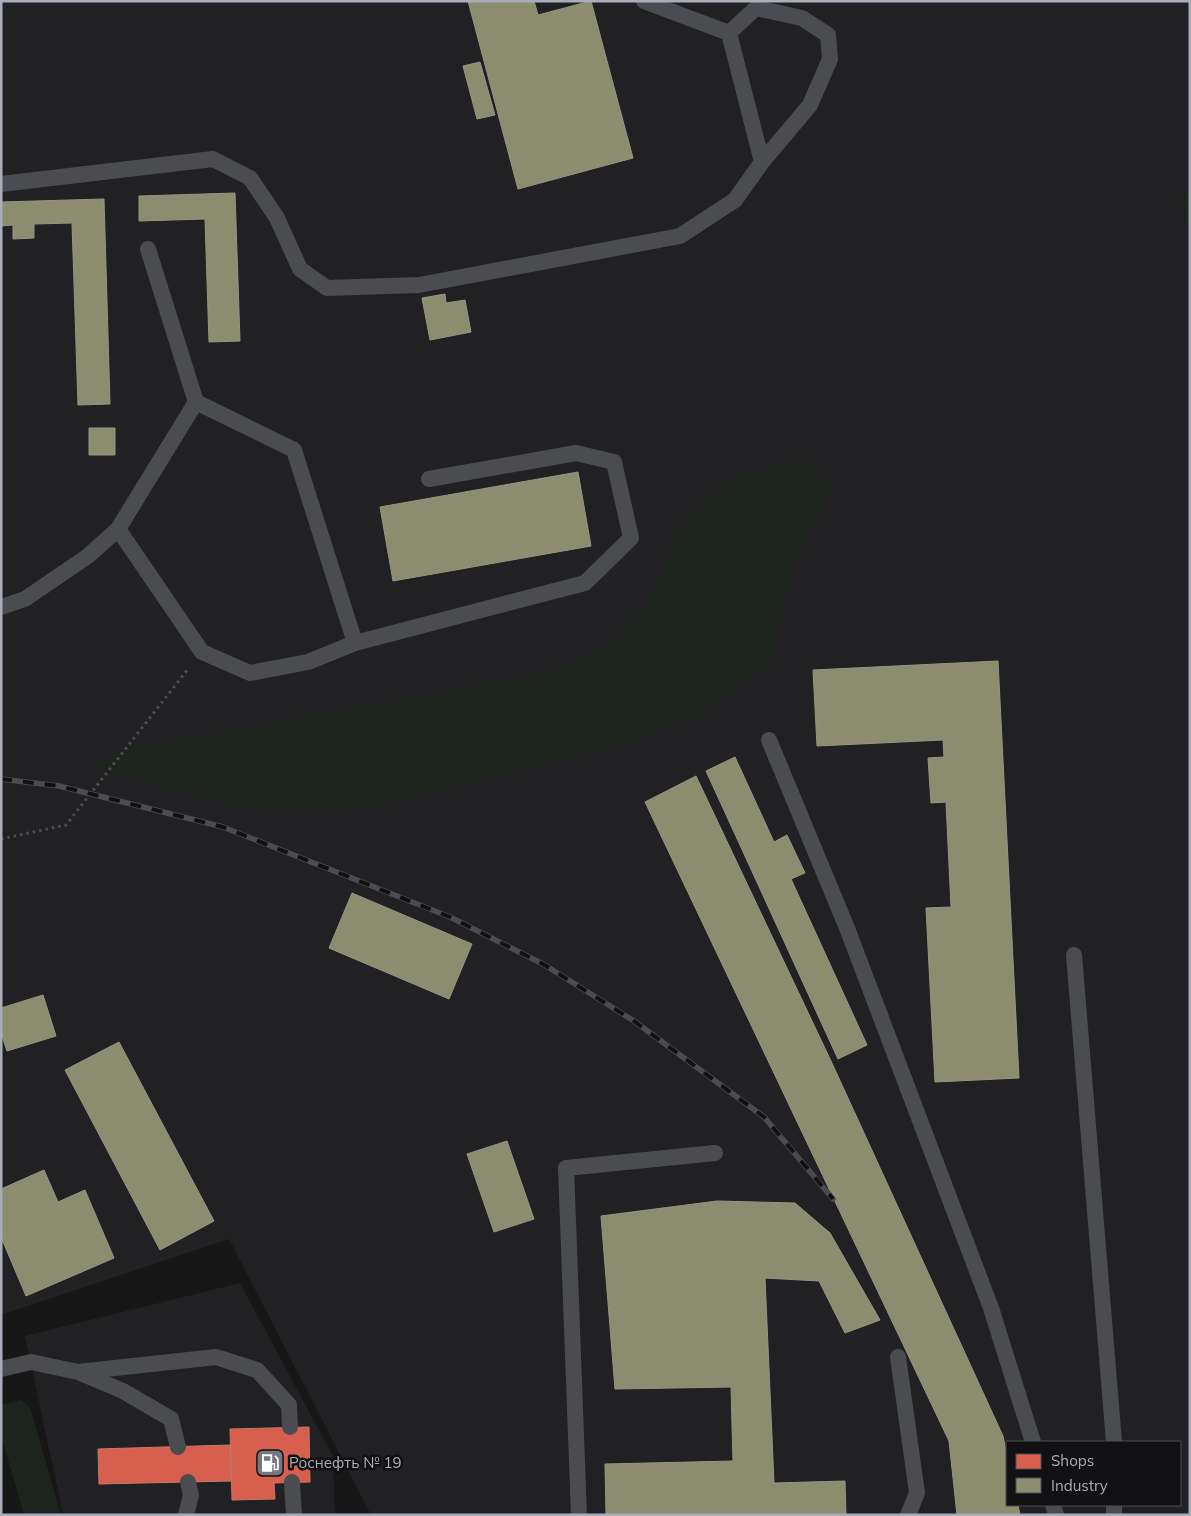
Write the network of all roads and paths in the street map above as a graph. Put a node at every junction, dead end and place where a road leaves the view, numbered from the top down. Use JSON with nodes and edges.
{"nodes":[{"id":1,"x":644,"y":1,"type":"edge"},
{"id":2,"x":729,"y":33,"type":"junction"},
{"id":3,"x":762,"y":162,"type":"junction"},
{"id":4,"x":1,"y":184,"type":"edge"},
{"id":5,"x":148,"y":249,"type":"dead end"},
{"id":6,"x":196,"y":402,"type":"junction"},
{"id":7,"x":428,"y":479,"type":"dead end"},
{"id":8,"x":118,"y":529,"type":"junction"},
{"id":9,"x":1,"y":606,"type":"edge"},
{"id":10,"x":355,"y":643,"type":"junction"},
{"id":11,"x":202,"y":652,"type":"junction"},
{"id":12,"x":770,"y":740,"type":"dead end"},
{"id":13,"x":1,"y":839,"type":"edge"},
{"id":14,"x":1074,"y":955,"type":"dead end"},
{"id":15,"x":714,"y":1153,"type":"dead end"},
{"id":16,"x":898,"y":1357,"type":"dead end"},
{"id":17,"x":1,"y":1369,"type":"edge"},
{"id":18,"x":78,"y":1372,"type":"junction"},
{"id":19,"x":290,"y":1427,"type":"dead end"},
{"id":20,"x":1033,"y":1441,"type":"edge"},
{"id":21,"x":1114,"y":1441,"type":"edge"},
{"id":22,"x":178,"y":1447,"type":"dead end"},
{"id":23,"x":188,"y":1482,"type":"dead end"},
{"id":24,"x":292,"y":1482,"type":"dead end"},
{"id":25,"x":186,"y":1515,"type":"edge"},
{"id":26,"x":294,"y":1515,"type":"edge"},
{"id":27,"x":580,"y":1515,"type":"edge"},
{"id":28,"x":908,"y":1515,"type":"edge"}],
"edges":[{"from":1,"to":2,"type":"lane"},
{"from":2,"to":3,"type":"lane"},
{"from":2,"to":3,"type":"lane"},
{"from":3,"to":4,"type":"lane"},
{"from":5,"to":6,"type":"lane"},
{"from":6,"to":8,"type":"lane"},
{"from":6,"to":10,"type":"lane"},
{"from":7,"to":10,"type":"lane"},
{"from":8,"to":9,"type":"lane"},
{"from":8,"to":11,"type":"lane"},
{"from":10,"to":11,"type":"lane"},
{"from":11,"to":13,"type":"path"},
{"from":12,"to":20,"type":"lane"},
{"from":14,"to":21,"type":"lane"},
{"from":15,"to":27,"type":"lane"},
{"from":16,"to":28,"type":"lane"},
{"from":17,"to":18,"type":"lane"},
{"from":18,"to":19,"type":"lane"},
{"from":18,"to":22,"type":"lane"},
{"from":23,"to":25,"type":"lane"},
{"from":24,"to":26,"type":"lane"}]}
